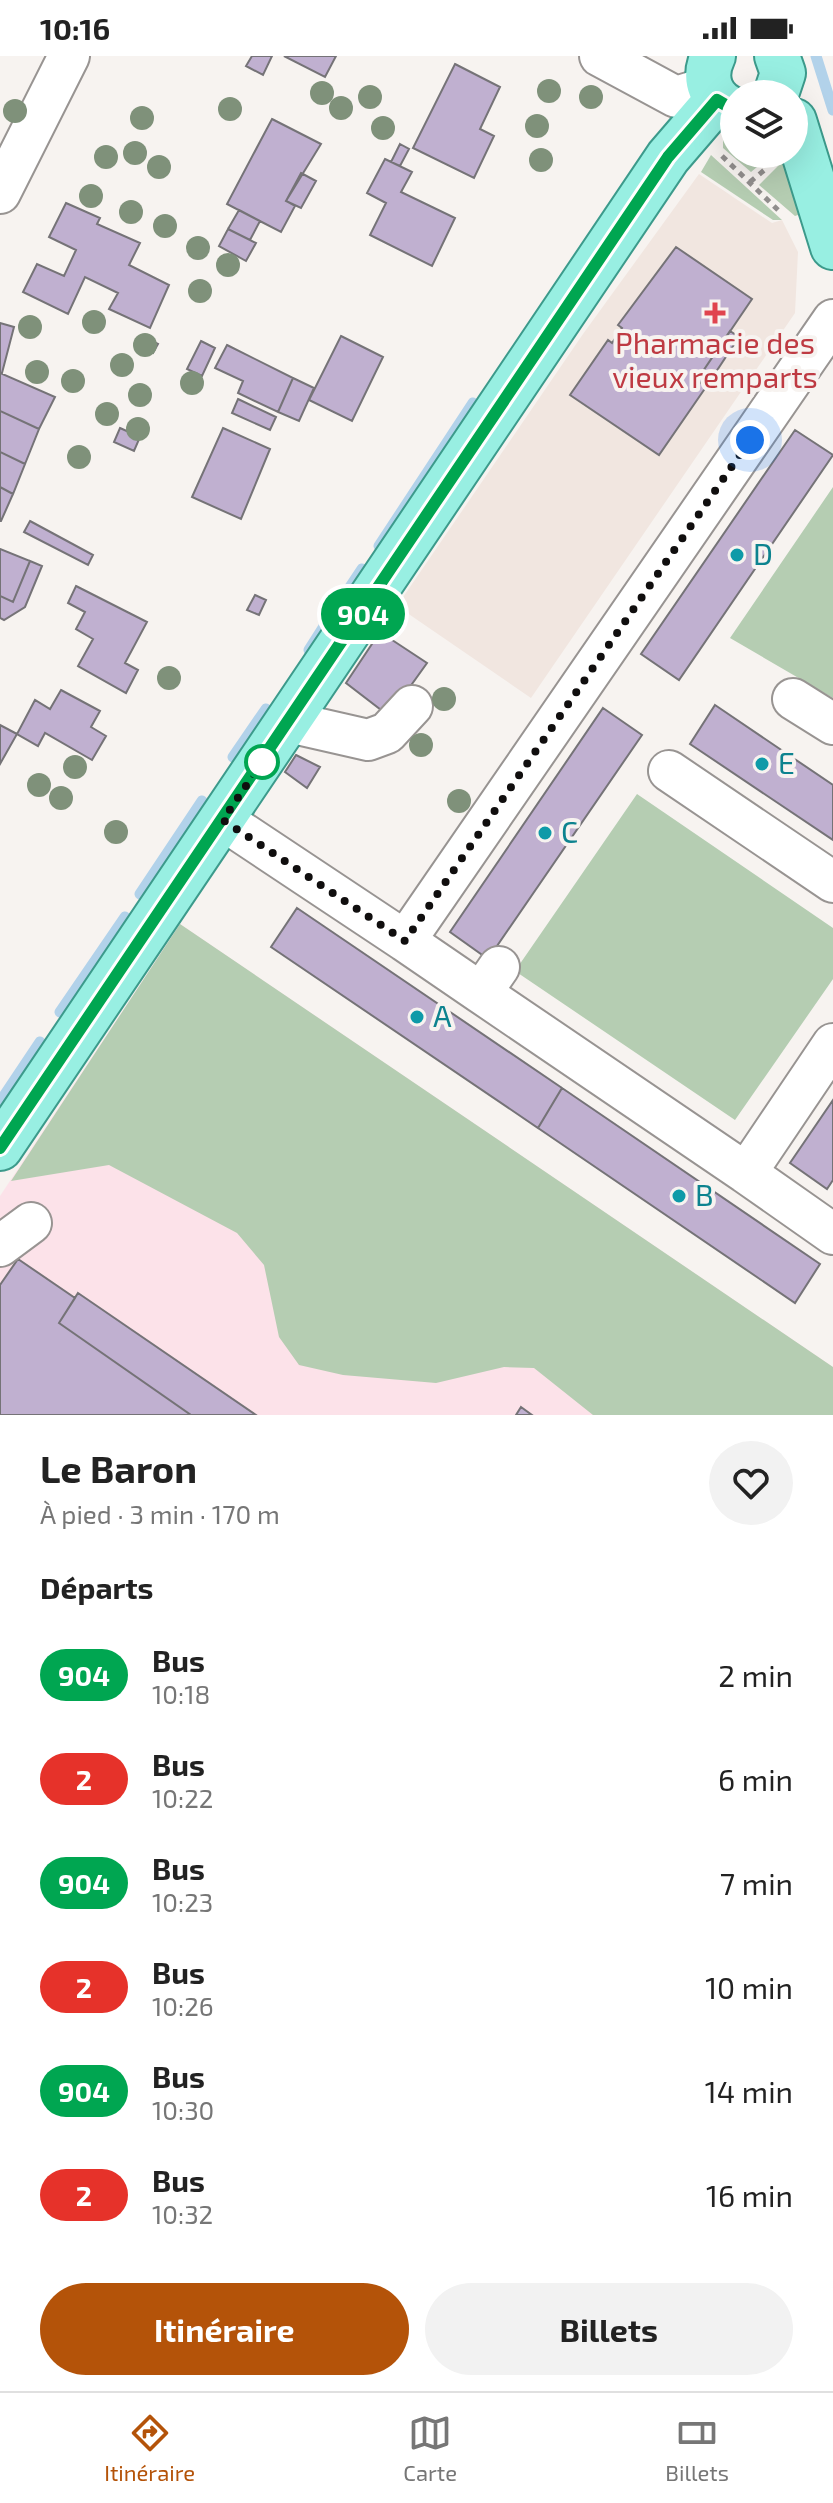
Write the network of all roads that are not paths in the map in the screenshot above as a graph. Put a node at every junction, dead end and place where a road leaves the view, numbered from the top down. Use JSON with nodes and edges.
{"nodes":[{"id":1,"x":69,"y":56,"type":"edge"},
{"id":2,"x":600,"y":56,"type":"edge"},
{"id":3,"x":718,"y":88,"type":"edge"},
{"id":4,"x":808,"y":168,"type":"edge"},
{"id":5,"x":0,"y":193,"type":"edge"},
{"id":6,"x":833,"y":247,"type":"edge"},
{"id":7,"x":833,"y":320,"type":"edge"},
{"id":8,"x":793,"y":699,"type":"dead end"},
{"id":9,"x":412,"y":706,"type":"dead end"},
{"id":10,"x":289,"y":722,"type":"junction"},
{"id":11,"x":833,"y":724,"type":"edge"},
{"id":12,"x":669,"y":771,"type":"dead end"},
{"id":13,"x":223,"y":820,"type":"junction"},
{"id":14,"x":833,"y":882,"type":"edge"},
{"id":15,"x":405,"y":941,"type":"junction"},
{"id":16,"x":833,"y":1044,"type":"edge"},
{"id":17,"x":0,"y":1148,"type":"edge"},
{"id":18,"x":746,"y":1173,"type":"junction"},
{"id":19,"x":833,"y":1234,"type":"edge"}],
"edges":[{"from":1,"to":5,"type":"street"},
{"from":2,"to":3,"type":"street"},
{"from":3,"to":10,"type":"main road"},
{"from":4,"to":6,"type":"main road"},
{"from":7,"to":15,"type":"street"},
{"from":8,"to":11,"type":"street"},
{"from":9,"to":10,"type":"street"},
{"from":10,"to":13,"type":"main road"},
{"from":12,"to":14,"type":"street"},
{"from":13,"to":15,"type":"street"},
{"from":13,"to":17,"type":"main road"},
{"from":15,"to":18,"type":"street"},
{"from":16,"to":18,"type":"street"},
{"from":18,"to":19,"type":"street"}]}
